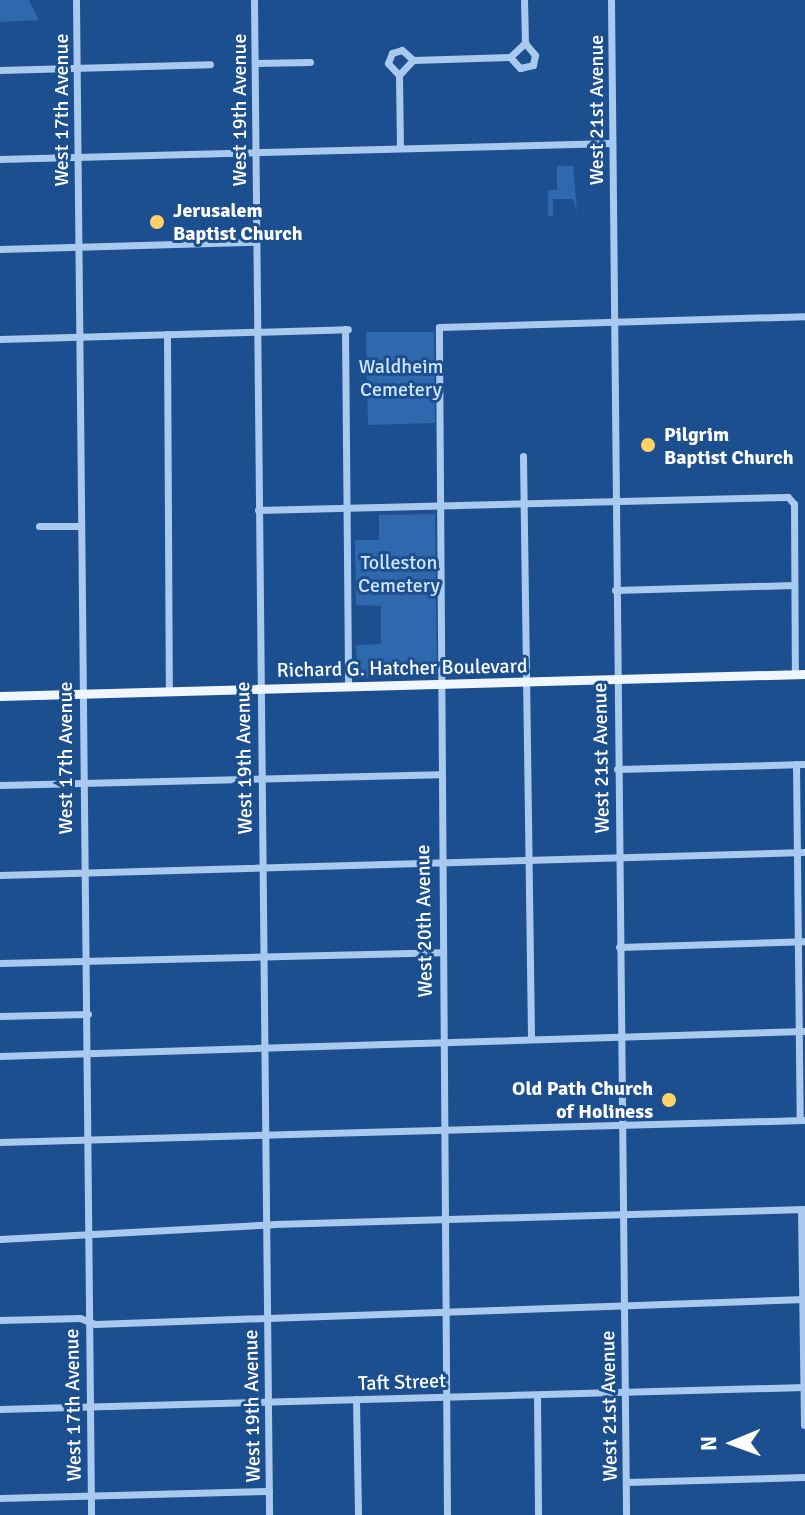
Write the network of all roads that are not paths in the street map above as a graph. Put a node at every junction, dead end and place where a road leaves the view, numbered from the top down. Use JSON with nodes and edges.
{"nodes":[{"id":1,"x":76,"y":0,"type":"edge"},
{"id":2,"x":254,"y":0,"type":"edge"},
{"id":3,"x":524,"y":0,"type":"edge"},
{"id":4,"x":611,"y":0,"type":"edge"},
{"id":5,"x":525,"y":43,"type":"junction"},
{"id":6,"x":510,"y":57,"type":"junction"},
{"id":7,"x":413,"y":60,"type":"junction"},
{"id":8,"x":310,"y":62,"type":"dead end"},
{"id":9,"x":255,"y":63,"type":"junction"},
{"id":10,"x":210,"y":64,"type":"dead end"},
{"id":11,"x":76,"y":68,"type":"junction"},
{"id":12,"x":0,"y":70,"type":"edge"},
{"id":13,"x":399,"y":75,"type":"junction"},
{"id":14,"x":612,"y":143,"type":"junction"},
{"id":15,"x":400,"y":148,"type":"junction"},
{"id":16,"x":255,"y":153,"type":"junction"},
{"id":17,"x":77,"y":158,"type":"junction"},
{"id":18,"x":0,"y":159,"type":"edge"},
{"id":19,"x":256,"y":242,"type":"junction"},
{"id":20,"x":78,"y":247,"type":"junction"},
{"id":21,"x":0,"y":249,"type":"edge"},
{"id":22,"x":805,"y":316,"type":"edge"},
{"id":23,"x":613,"y":322,"type":"junction"},
{"id":24,"x":257,"y":332,"type":"junction"},
{"id":25,"x":167,"y":334,"type":"junction"},
{"id":26,"x":78,"y":337,"type":"junction"},
{"id":27,"x":0,"y":339,"type":"edge"},
{"id":28,"x":523,"y":456,"type":"dead end"},
{"id":29,"x":614,"y":501,"type":"junction"},
{"id":30,"x":525,"y":503,"type":"junction"},
{"id":31,"x":441,"y":505,"type":"junction"},
{"id":32,"x":346,"y":508,"type":"junction"},
{"id":33,"x":258,"y":510,"type":"junction"},
{"id":34,"x":39,"y":526,"type":"dead end"},
{"id":35,"x":79,"y":526,"type":"junction"},
{"id":36,"x":794,"y":585,"type":"junction"},
{"id":37,"x":615,"y":590,"type":"junction"},
{"id":38,"x":800,"y":675,"type":"edge"},
{"id":39,"x":616,"y":680,"type":"junction"},
{"id":40,"x":526,"y":682,"type":"junction"},
{"id":41,"x":441,"y":685,"type":"junction"},
{"id":42,"x":348,"y":687,"type":"junction"},
{"id":43,"x":259,"y":689,"type":"junction"},
{"id":44,"x":169,"y":692,"type":"junction"},
{"id":45,"x":81,"y":694,"type":"junction"},
{"id":46,"x":0,"y":696,"type":"edge"},
{"id":47,"x":800,"y":764,"type":"edge"},
{"id":48,"x":617,"y":769,"type":"junction"},
{"id":49,"x":439,"y":774,"type":"junction"},
{"id":50,"x":260,"y":778,"type":"junction"},
{"id":51,"x":81,"y":782,"type":"junction"},
{"id":52,"x":0,"y":785,"type":"edge"},
{"id":53,"x":801,"y":852,"type":"edge"},
{"id":54,"x":618,"y":858,"type":"junction"},
{"id":55,"x":529,"y":860,"type":"junction"},
{"id":56,"x":440,"y":863,"type":"junction"},
{"id":57,"x":261,"y":868,"type":"junction"},
{"id":58,"x":82,"y":873,"type":"junction"},
{"id":59,"x":0,"y":875,"type":"edge"},
{"id":60,"x":802,"y":941,"type":"edge"},
{"id":61,"x":619,"y":947,"type":"junction"},
{"id":62,"x":441,"y":952,"type":"junction"},
{"id":63,"x":262,"y":956,"type":"junction"},
{"id":64,"x":85,"y":961,"type":"junction"},
{"id":65,"x":0,"y":963,"type":"edge"},
{"id":66,"x":88,"y":1014,"type":"junction"},
{"id":67,"x":0,"y":1016,"type":"edge"},
{"id":68,"x":802,"y":1031,"type":"edge"},
{"id":69,"x":620,"y":1036,"type":"junction"},
{"id":70,"x":531,"y":1037,"type":"junction"},
{"id":71,"x":442,"y":1040,"type":"junction"},
{"id":72,"x":263,"y":1046,"type":"junction"},
{"id":73,"x":89,"y":1052,"type":"junction"},
{"id":74,"x":0,"y":1056,"type":"edge"},
{"id":75,"x":802,"y":1120,"type":"edge"},
{"id":76,"x":622,"y":1125,"type":"junction"},
{"id":77,"x":443,"y":1130,"type":"junction"},
{"id":78,"x":264,"y":1135,"type":"junction"},
{"id":79,"x":88,"y":1140,"type":"junction"},
{"id":80,"x":0,"y":1142,"type":"edge"},
{"id":81,"x":803,"y":1209,"type":"edge"},
{"id":82,"x":623,"y":1214,"type":"junction"},
{"id":83,"x":444,"y":1219,"type":"junction"},
{"id":84,"x":266,"y":1225,"type":"junction"},
{"id":85,"x":89,"y":1231,"type":"junction"},
{"id":86,"x":0,"y":1239,"type":"edge"},
{"id":87,"x":804,"y":1299,"type":"edge"},
{"id":88,"x":624,"y":1304,"type":"junction"},
{"id":89,"x":445,"y":1311,"type":"junction"},
{"id":90,"x":267,"y":1319,"type":"junction"},
{"id":91,"x":0,"y":1320,"type":"edge"},
{"id":92,"x":88,"y":1321,"type":"junction"},
{"id":93,"x":804,"y":1387,"type":"edge"},
{"id":94,"x":626,"y":1392,"type":"junction"},
{"id":95,"x":537,"y":1395,"type":"junction"},
{"id":96,"x":446,"y":1397,"type":"junction"},
{"id":97,"x":356,"y":1399,"type":"junction"},
{"id":98,"x":268,"y":1402,"type":"junction"},
{"id":99,"x":89,"y":1406,"type":"junction"},
{"id":100,"x":0,"y":1409,"type":"edge"},
{"id":101,"x":804,"y":1425,"type":"edge"},
{"id":102,"x":805,"y":1477,"type":"edge"},
{"id":103,"x":626,"y":1482,"type":"junction"},
{"id":104,"x":269,"y":1491,"type":"junction"},
{"id":105,"x":91,"y":1496,"type":"junction"},
{"id":106,"x":0,"y":1498,"type":"edge"},
{"id":107,"x":91,"y":1515,"type":"edge"},
{"id":108,"x":269,"y":1515,"type":"edge"},
{"id":109,"x":358,"y":1515,"type":"edge"},
{"id":110,"x":447,"y":1515,"type":"edge"},
{"id":111,"x":538,"y":1515,"type":"edge"},
{"id":112,"x":626,"y":1515,"type":"edge"}],
"edges":[{"from":1,"to":11,"type":"street","name":"West 17th Avenue"},
{"from":2,"to":9,"type":"street","name":"West 19th Avenue"},
{"from":3,"to":5,"type":"street"},
{"from":4,"to":14,"type":"street","name":"West 21st Avenue"},
{"from":5,"to":6,"type":"street"},
{"from":5,"to":6,"type":"street"},
{"from":6,"to":7,"type":"street"},
{"from":7,"to":13,"type":"street"},
{"from":7,"to":13,"type":"street"},
{"from":8,"to":9,"type":"street"},
{"from":9,"to":16,"type":"street","name":"West 19th Avenue"},
{"from":10,"to":11,"type":"street"},
{"from":11,"to":12,"type":"street"},
{"from":11,"to":17,"type":"street","name":"West 17th Avenue"},
{"from":13,"to":15,"type":"street"},
{"from":14,"to":15,"type":"street"},
{"from":14,"to":23,"type":"street","name":"West 21st Avenue"},
{"from":15,"to":16,"type":"street"},
{"from":16,"to":17,"type":"street"},
{"from":16,"to":19,"type":"street","name":"West 19th Avenue"},
{"from":17,"to":18,"type":"street"},
{"from":17,"to":20,"type":"street","name":"West 17th Avenue"},
{"from":19,"to":20,"type":"street"},
{"from":19,"to":24,"type":"street","name":"West 19th Avenue"},
{"from":20,"to":21,"type":"street"},
{"from":20,"to":26,"type":"street","name":"West 17th Avenue"},
{"from":22,"to":23,"type":"street"},
{"from":23,"to":29,"type":"street","name":"West 21st Avenue"},
{"from":23,"to":31,"type":"street","name":"West 20th Avenue"},
{"from":24,"to":25,"type":"street"},
{"from":24,"to":32,"type":"street"},
{"from":24,"to":33,"type":"street","name":"West 19th Avenue"},
{"from":25,"to":26,"type":"street"},
{"from":25,"to":44,"type":"street"},
{"from":26,"to":27,"type":"street"},
{"from":26,"to":35,"type":"street","name":"West 17th Avenue"},
{"from":28,"to":30,"type":"street"},
{"from":29,"to":30,"type":"street"},
{"from":29,"to":36,"type":"street"},
{"from":29,"to":37,"type":"street","name":"West 21st Avenue"},
{"from":30,"to":31,"type":"street"},
{"from":30,"to":40,"type":"street"},
{"from":31,"to":32,"type":"street"},
{"from":31,"to":41,"type":"street","name":"West 20th Avenue"},
{"from":32,"to":33,"type":"street"},
{"from":32,"to":42,"type":"street"},
{"from":33,"to":43,"type":"street","name":"West 19th Avenue"},
{"from":34,"to":35,"type":"street"},
{"from":35,"to":45,"type":"street","name":"West 17th Avenue"},
{"from":36,"to":37,"type":"street"},
{"from":36,"to":38,"type":"street"},
{"from":37,"to":39,"type":"street","name":"West 21st Avenue"},
{"from":38,"to":39,"type":"main road","name":"Richard G. Hatcher Boulevard"},
{"from":39,"to":40,"type":"main road","name":"Richard G. Hatcher Boulevard"},
{"from":39,"to":48,"type":"street","name":"West 21st Avenue"},
{"from":40,"to":41,"type":"main road","name":"Richard G. Hatcher Boulevard"},
{"from":40,"to":55,"type":"street"},
{"from":41,"to":42,"type":"main road","name":"Richard G. Hatcher Boulevard"},
{"from":41,"to":49,"type":"street","name":"West 20th Avenue"},
{"from":42,"to":43,"type":"main road","name":"Richard G. Hatcher Boulevard"},
{"from":43,"to":44,"type":"main road","name":"Richard G. Hatcher Boulevard"},
{"from":43,"to":50,"type":"street","name":"West 19th Avenue"},
{"from":44,"to":45,"type":"main road","name":"Richard G. Hatcher Boulevard"},
{"from":45,"to":46,"type":"main road","name":"Richard G. Hatcher Boulevard"},
{"from":45,"to":51,"type":"street","name":"West 17th Avenue"},
{"from":47,"to":48,"type":"street"},
{"from":47,"to":53,"type":"street"},
{"from":48,"to":54,"type":"street","name":"West 21st Avenue"},
{"from":49,"to":50,"type":"street"},
{"from":49,"to":56,"type":"street","name":"West 20th Avenue"},
{"from":50,"to":51,"type":"street"},
{"from":50,"to":57,"type":"street","name":"West 19th Avenue"},
{"from":51,"to":52,"type":"street"},
{"from":51,"to":58,"type":"street","name":"West 17th Avenue"},
{"from":53,"to":54,"type":"street"},
{"from":53,"to":60,"type":"street"},
{"from":54,"to":55,"type":"street"},
{"from":54,"to":61,"type":"street","name":"West 21st Avenue"},
{"from":55,"to":56,"type":"street"},
{"from":55,"to":70,"type":"street"},
{"from":56,"to":57,"type":"street"},
{"from":56,"to":62,"type":"street","name":"West 20th Avenue"},
{"from":57,"to":58,"type":"street"},
{"from":57,"to":63,"type":"street","name":"West 19th Avenue"},
{"from":58,"to":59,"type":"street"},
{"from":58,"to":64,"type":"street","name":"West 17th Avenue"},
{"from":60,"to":61,"type":"street"},
{"from":60,"to":68,"type":"street"},
{"from":61,"to":69,"type":"street","name":"West 21st Avenue"},
{"from":62,"to":63,"type":"street"},
{"from":62,"to":71,"type":"street","name":"West 20th Avenue"},
{"from":63,"to":64,"type":"street"},
{"from":63,"to":72,"type":"street","name":"West 19th Avenue"},
{"from":64,"to":65,"type":"street"},
{"from":64,"to":66,"type":"street","name":"West 17th Avenue"},
{"from":66,"to":67,"type":"street"},
{"from":66,"to":73,"type":"street","name":"West 17th Avenue"},
{"from":68,"to":69,"type":"street"},
{"from":68,"to":75,"type":"street"},
{"from":69,"to":70,"type":"street"},
{"from":69,"to":76,"type":"street","name":"West 21st Avenue"},
{"from":70,"to":71,"type":"street"},
{"from":71,"to":72,"type":"street"},
{"from":71,"to":77,"type":"street","name":"West 20th Avenue"},
{"from":72,"to":73,"type":"street"},
{"from":72,"to":78,"type":"street","name":"West 19th Avenue"},
{"from":73,"to":74,"type":"street"},
{"from":73,"to":79,"type":"street","name":"West 17th Avenue"},
{"from":75,"to":76,"type":"street"},
{"from":76,"to":77,"type":"street"},
{"from":76,"to":82,"type":"street","name":"West 21st Avenue"},
{"from":77,"to":78,"type":"street"},
{"from":77,"to":83,"type":"street","name":"West 20th Avenue"},
{"from":78,"to":79,"type":"street"},
{"from":78,"to":84,"type":"street","name":"West 19th Avenue"},
{"from":79,"to":80,"type":"street"},
{"from":79,"to":85,"type":"street","name":"West 17th Avenue"},
{"from":81,"to":82,"type":"street"},
{"from":81,"to":87,"type":"street"},
{"from":82,"to":83,"type":"street"},
{"from":82,"to":88,"type":"street","name":"West 21st Avenue"},
{"from":83,"to":84,"type":"street"},
{"from":83,"to":89,"type":"street","name":"West 20th Avenue"},
{"from":84,"to":85,"type":"street"},
{"from":84,"to":90,"type":"street","name":"West 19th Avenue"},
{"from":85,"to":86,"type":"street"},
{"from":85,"to":92,"type":"street","name":"West 17th Avenue"},
{"from":87,"to":88,"type":"street"},
{"from":87,"to":93,"type":"street"},
{"from":88,"to":89,"type":"street"},
{"from":88,"to":94,"type":"street","name":"West 21st Avenue"},
{"from":89,"to":90,"type":"street"},
{"from":89,"to":96,"type":"street","name":"West 20th Avenue"},
{"from":90,"to":92,"type":"street"},
{"from":90,"to":98,"type":"street","name":"West 19th Avenue"},
{"from":91,"to":92,"type":"street"},
{"from":92,"to":99,"type":"street","name":"West 17th Avenue"},
{"from":93,"to":94,"type":"street","name":"Taft Street"},
{"from":93,"to":101,"type":"street"},
{"from":94,"to":95,"type":"street","name":"Taft Street"},
{"from":94,"to":103,"type":"street","name":"West 21st Avenue"},
{"from":95,"to":96,"type":"street","name":"Taft Street"},
{"from":95,"to":111,"type":"street"},
{"from":96,"to":97,"type":"street","name":"Taft Street"},
{"from":96,"to":110,"type":"street","name":"West 20th Avenue"},
{"from":97,"to":98,"type":"street","name":"Taft Street"},
{"from":97,"to":109,"type":"street"},
{"from":98,"to":99,"type":"street","name":"Taft Street"},
{"from":98,"to":104,"type":"street","name":"West 19th Avenue"},
{"from":99,"to":100,"type":"street","name":"Taft Street"},
{"from":99,"to":105,"type":"street","name":"West 17th Avenue"},
{"from":102,"to":103,"type":"street"},
{"from":103,"to":112,"type":"street","name":"West 21st Avenue"},
{"from":104,"to":105,"type":"street"},
{"from":104,"to":108,"type":"street","name":"West 19th Avenue"},
{"from":105,"to":106,"type":"street"},
{"from":105,"to":107,"type":"street","name":"West 17th Avenue"}]}
